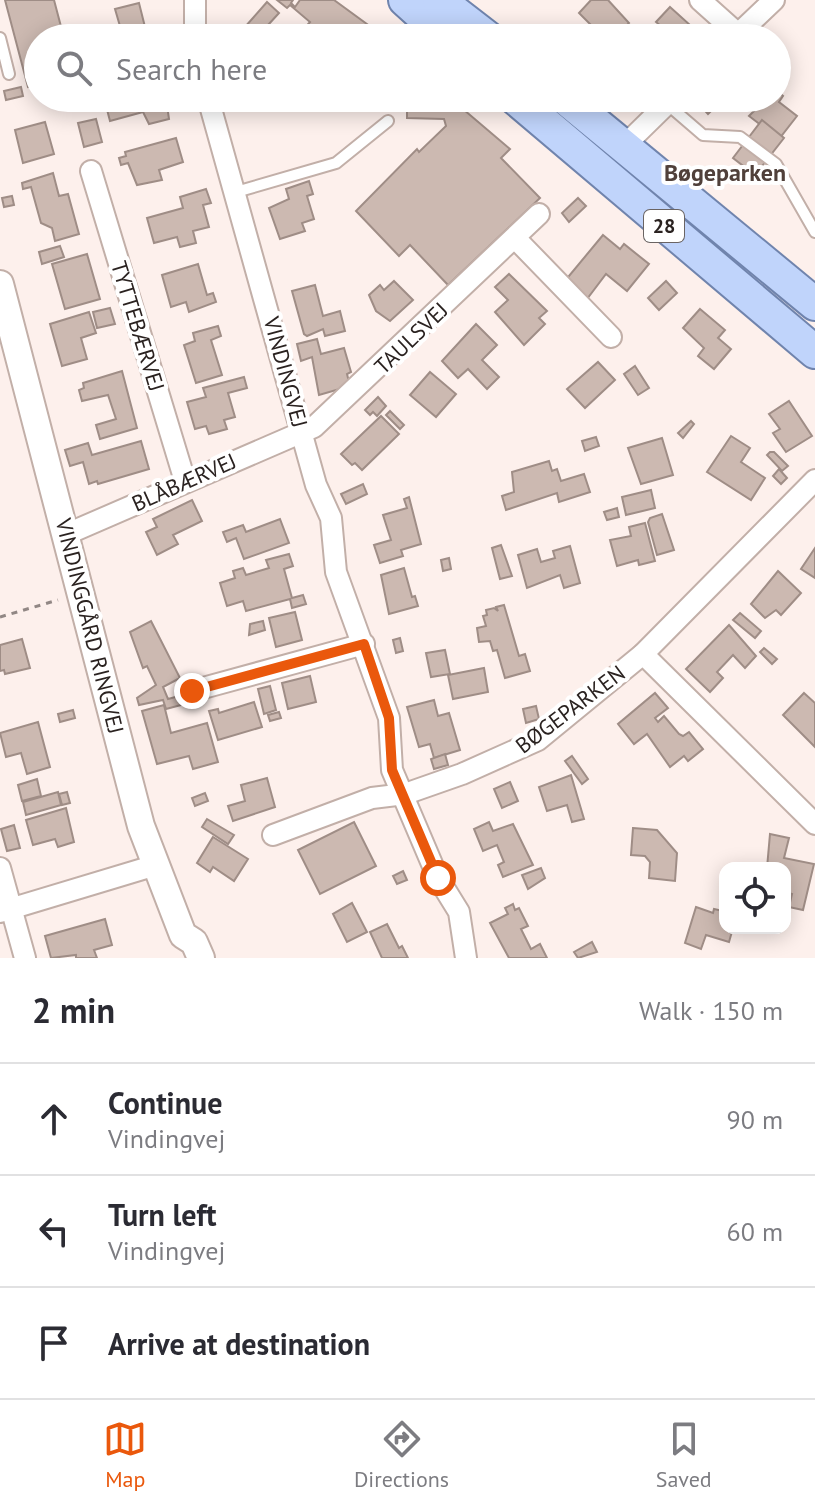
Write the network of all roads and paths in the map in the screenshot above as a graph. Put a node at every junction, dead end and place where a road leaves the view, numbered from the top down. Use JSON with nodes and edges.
{"nodes":[{"id":1,"x":195,"y":0,"type":"edge"},
{"id":2,"x":405,"y":0,"type":"edge"},
{"id":3,"x":439,"y":0,"type":"edge"},
{"id":4,"x":700,"y":0,"type":"edge"},
{"id":5,"x":774,"y":0,"type":"edge"},
{"id":6,"x":195,"y":24,"type":"edge"},
{"id":7,"x":432,"y":24,"type":"edge"},
{"id":8,"x":470,"y":24,"type":"edge"},
{"id":9,"x":724,"y":24,"type":"edge"},
{"id":10,"x":749,"y":24,"type":"edge"},
{"id":11,"x":0,"y":38,"type":"edge"},
{"id":12,"x":9,"y":74,"type":"dead end"},
{"id":13,"x":212,"y":112,"type":"edge"},
{"id":14,"x":532,"y":112,"type":"edge"},
{"id":15,"x":583,"y":112,"type":"edge"},
{"id":16,"x":659,"y":112,"type":"edge"},
{"id":17,"x":681,"y":112,"type":"edge"},
{"id":18,"x":388,"y":121,"type":"dead end"},
{"id":19,"x":625,"y":145,"type":"junction"},
{"id":20,"x":91,"y":171,"type":"dead end"},
{"id":21,"x":236,"y":192,"type":"junction"},
{"id":22,"x":539,"y":214,"type":"dead end"},
{"id":23,"x":815,"y":232,"type":"edge"},
{"id":24,"x":515,"y":238,"type":"junction"},
{"id":25,"x":0,"y":284,"type":"edge"},
{"id":26,"x":808,"y":293,"type":"edge"},
{"id":27,"x":611,"y":337,"type":"dead end"},
{"id":28,"x":7,"y":339,"type":"edge"},
{"id":29,"x":815,"y":352,"type":"edge"},
{"id":30,"x":302,"y":432,"type":"junction"},
{"id":31,"x":815,"y":480,"type":"edge"},
{"id":32,"x":185,"y":481,"type":"junction"},
{"id":33,"x":67,"y":534,"type":"junction"},
{"id":34,"x":81,"y":594,"type":"junction"},
{"id":35,"x":0,"y":617,"type":"edge"},
{"id":36,"x":364,"y":644,"type":"junction"},
{"id":37,"x":643,"y":654,"type":"junction"},
{"id":38,"x":192,"y":691,"type":"dead end"},
{"id":39,"x":405,"y":794,"type":"junction"},
{"id":40,"x":815,"y":824,"type":"edge"},
{"id":41,"x":273,"y":835,"type":"dead end"},
{"id":42,"x":156,"y":865,"type":"junction"},
{"id":43,"x":0,"y":868,"type":"edge"},
{"id":44,"x":6,"y":911,"type":"edge"},
{"id":45,"x":25,"y":958,"type":"edge"},
{"id":46,"x":201,"y":958,"type":"edge"},
{"id":47,"x":466,"y":958,"type":"edge"}],
"edges":[{"from":1,"to":6,"type":"street"},
{"from":2,"to":7,"type":"main road"},
{"from":3,"to":8,"type":"main road"},
{"from":4,"to":9,"type":"street"},
{"from":5,"to":10,"type":"street"},
{"from":11,"to":12,"type":"lane"},
{"from":13,"to":21,"type":"street","name":"VINDINGVEJ"},
{"from":14,"to":29,"type":"main road","number":"28"},
{"from":15,"to":19,"type":"main road","number":"28"},
{"from":16,"to":19,"type":"street"},
{"from":17,"to":23,"type":"lane"},
{"from":18,"to":21,"type":"lane"},
{"from":19,"to":26,"type":"main road","number":"28"},
{"from":20,"to":32,"type":"street","name":"TYTTEBÆRVEJ"},
{"from":21,"to":30,"type":"street","name":"VINDINGVEJ"},
{"from":22,"to":24,"type":"street","name":"TAULSVEJ"},
{"from":24,"to":27,"type":"street"},
{"from":24,"to":30,"type":"street","name":"TAULSVEJ"},
{"from":25,"to":28,"type":"street","name":"VINDINGGÅRD RINGVEJ"},
{"from":28,"to":33,"type":"street","name":"VINDINGGÅRD RINGVEJ"},
{"from":30,"to":32,"type":"street","name":"BLÅBÆRVEJ"},
{"from":30,"to":36,"type":"street","name":"VINDINGVEJ"},
{"from":31,"to":37,"type":"street","name":"BØGEPARKEN"},
{"from":32,"to":33,"type":"street","name":"BLÅBÆRVEJ"},
{"from":33,"to":34,"type":"street","name":"VINDINGGÅRD RINGVEJ"},
{"from":34,"to":35,"type":"path"},
{"from":34,"to":42,"type":"street","name":"VINDINGGÅRD RINGVEJ"},
{"from":36,"to":38,"type":"street"},
{"from":36,"to":39,"type":"street","name":"VINDINGVEJ"},
{"from":37,"to":39,"type":"street","name":"BØGEPARKEN"},
{"from":37,"to":40,"type":"street","name":"BØGEPARKEN"},
{"from":39,"to":41,"type":"street"},
{"from":39,"to":47,"type":"street","name":"VINDINGVEJ"},
{"from":42,"to":44,"type":"street"},
{"from":42,"to":46,"type":"street","name":"VINDINGGÅRD RINGVEJ"},
{"from":43,"to":44,"type":"street"},
{"from":44,"to":45,"type":"street"}]}
